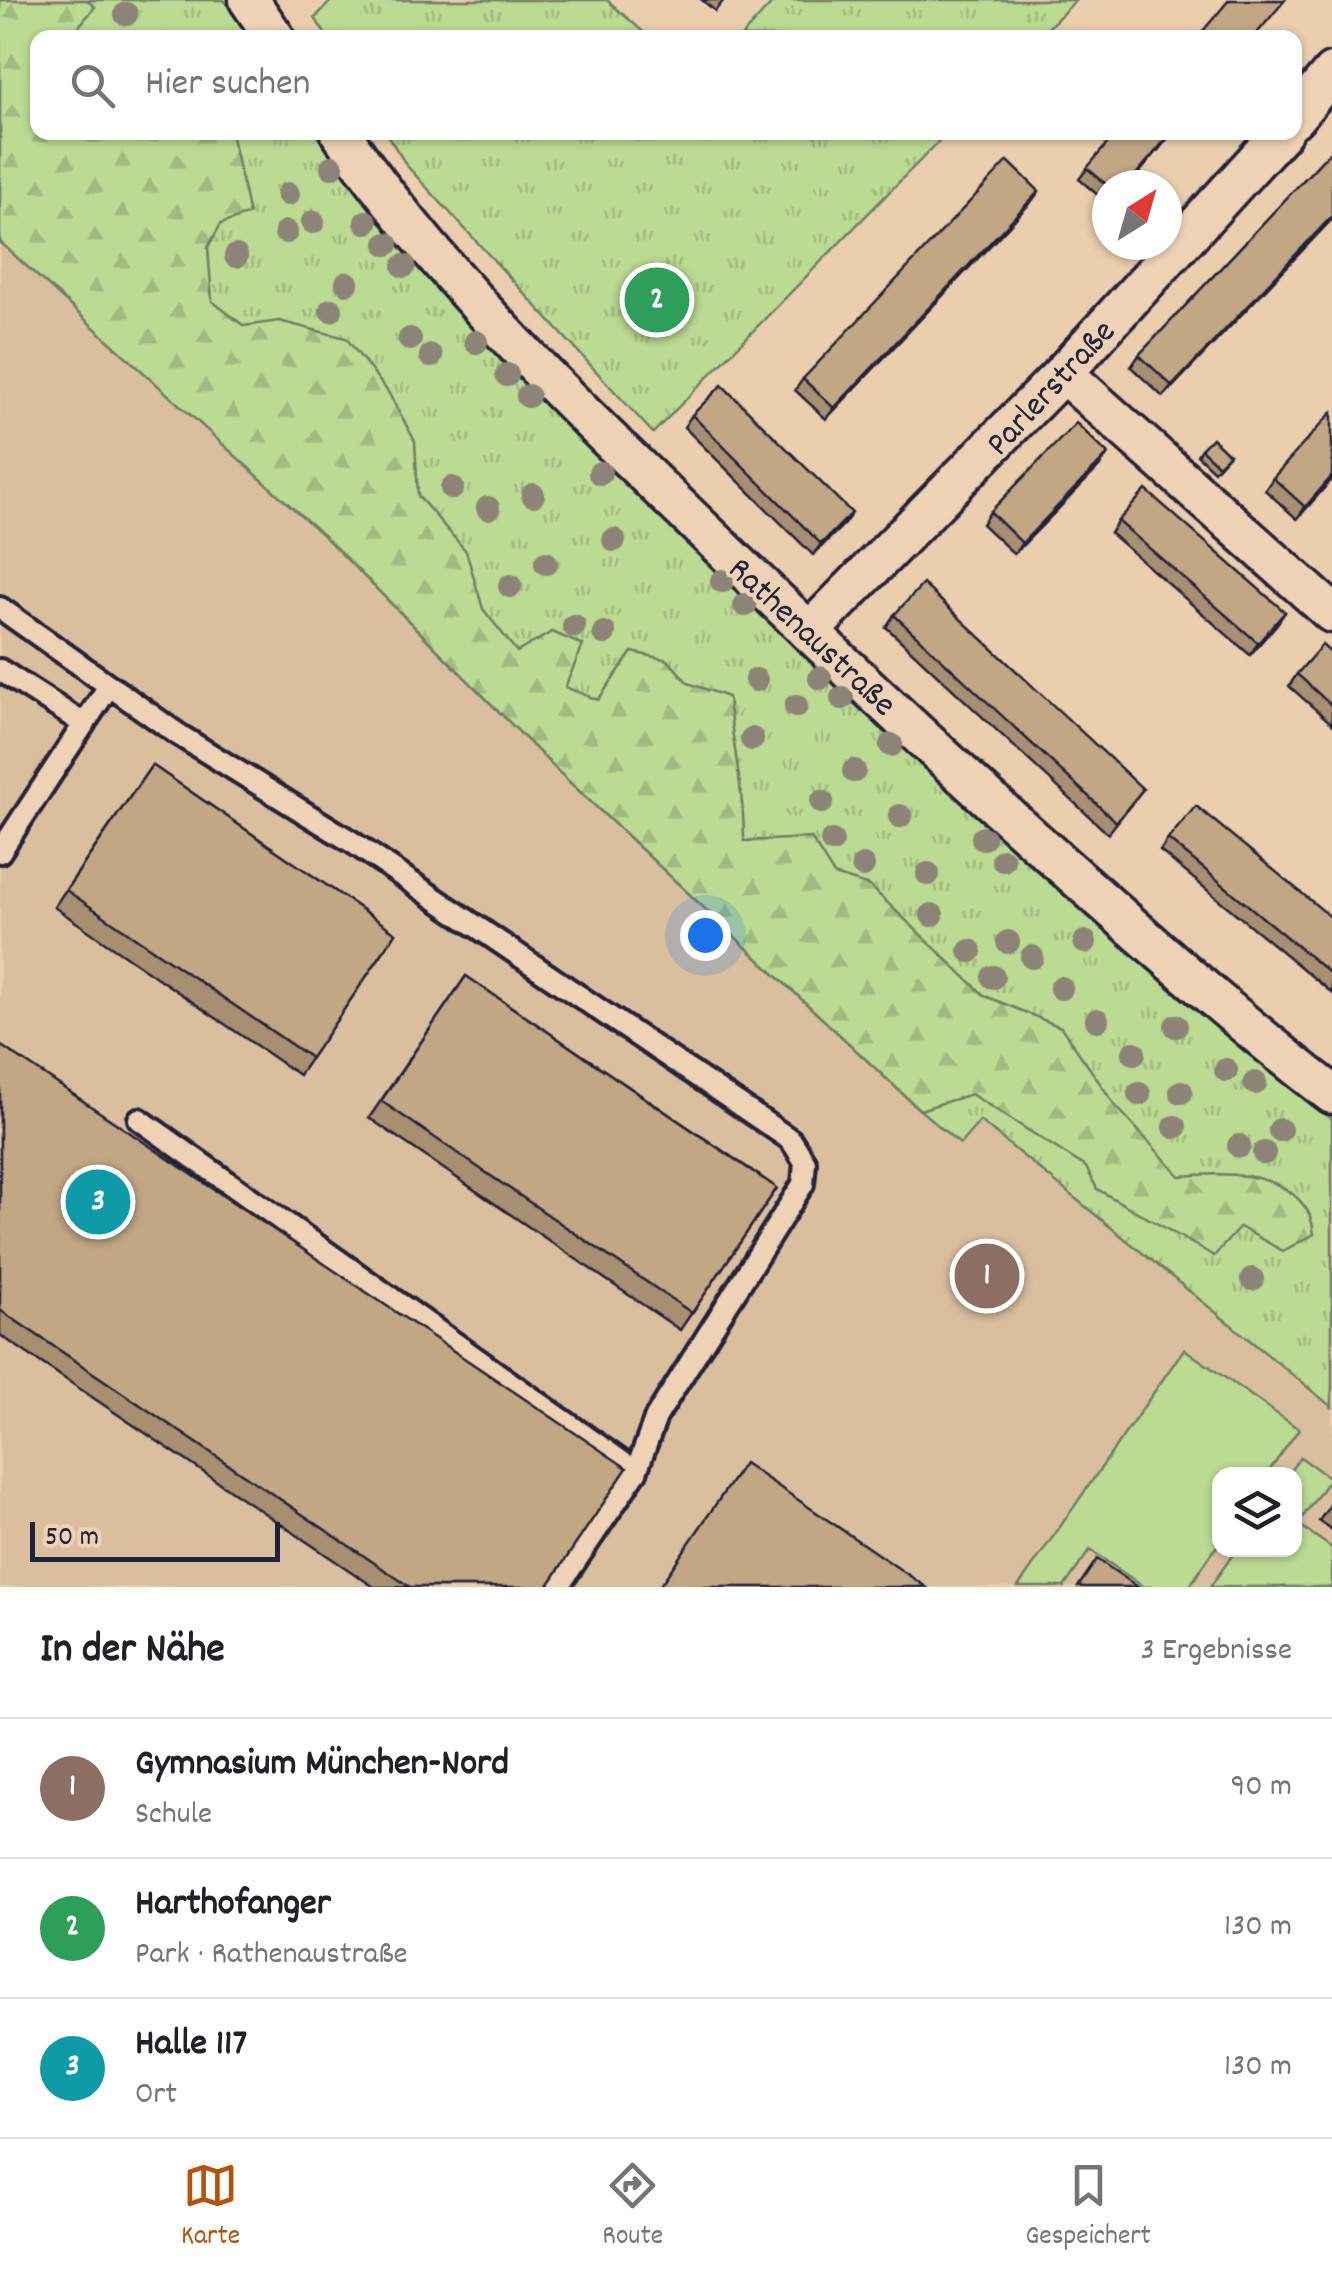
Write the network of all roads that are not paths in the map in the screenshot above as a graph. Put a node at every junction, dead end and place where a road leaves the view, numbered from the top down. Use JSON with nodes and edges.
{"nodes":[{"id":1,"x":250,"y":0,"type":"edge"},
{"id":2,"x":270,"y":30,"type":"edge"},
{"id":3,"x":1332,"y":73,"type":"edge"},
{"id":4,"x":1302,"y":109,"type":"edge"},
{"id":5,"x":346,"y":140,"type":"edge"},
{"id":6,"x":1275,"y":140,"type":"edge"},
{"id":7,"x":1063,"y":373,"type":"junction"},
{"id":8,"x":0,"y":608,"type":"edge"},
{"id":9,"x":1332,"y":614,"type":"edge"},
{"id":10,"x":809,"y":632,"type":"junction"},
{"id":11,"x":0,"y":670,"type":"edge"},
{"id":12,"x":109,"y":686,"type":"junction"},
{"id":13,"x":84,"y":724,"type":"junction"},
{"id":14,"x":0,"y":852,"type":"edge"},
{"id":15,"x":1332,"y":1094,"type":"edge"},
{"id":16,"x":140,"y":1119,"type":"dead end"},
{"id":17,"x":636,"y":1472,"type":"junction"},
{"id":18,"x":558,"y":1587,"type":"edge"}],
"edges":[{"from":1,"to":2,"type":"street"},
{"from":3,"to":4,"type":"street"},
{"from":5,"to":10,"type":"street","name":"Rathenaustraße"},
{"from":6,"to":7,"type":"street","name":"Parlerstraße"},
{"from":7,"to":9,"type":"street"},
{"from":7,"to":10,"type":"street","name":"Parlerstraße"},
{"from":8,"to":12,"type":"lane"},
{"from":10,"to":15,"type":"street","name":"Rathenaustraße"},
{"from":11,"to":13,"type":"lane"},
{"from":12,"to":13,"type":"lane"},
{"from":12,"to":17,"type":"lane"},
{"from":13,"to":14,"type":"lane"},
{"from":16,"to":17,"type":"lane"},
{"from":17,"to":18,"type":"lane"}]}
